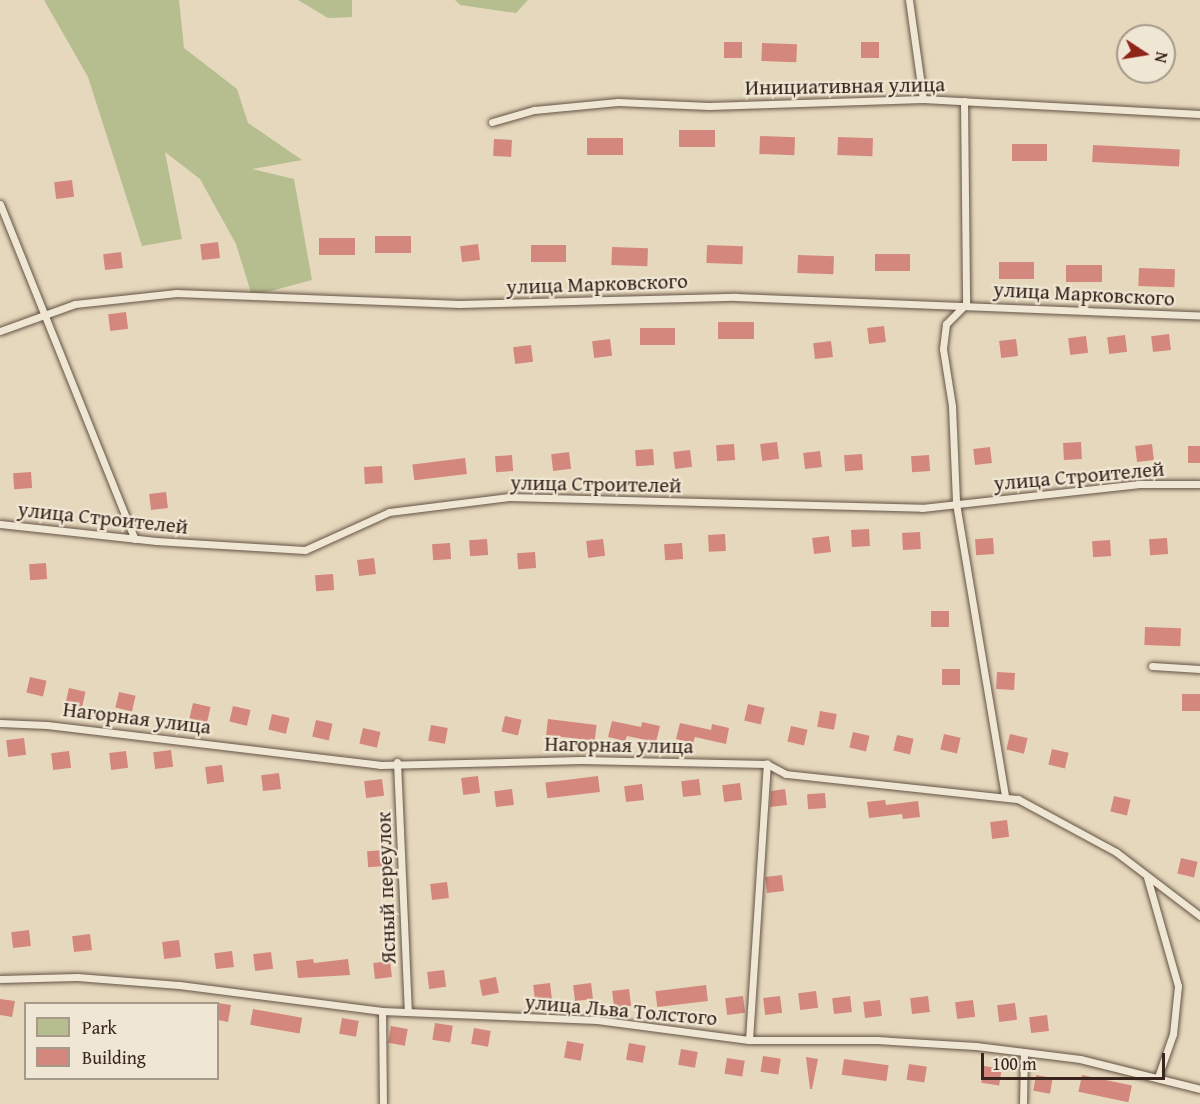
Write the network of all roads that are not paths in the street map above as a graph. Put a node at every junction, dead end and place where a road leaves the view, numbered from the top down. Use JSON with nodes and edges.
{"nodes":[{"id":1,"x":909,"y":0,"type":"edge"},
{"id":2,"x":923,"y":99,"type":"junction"},
{"id":3,"x":963,"y":101,"type":"junction"},
{"id":4,"x":1200,"y":114,"type":"edge"},
{"id":5,"x":492,"y":122,"type":"dead end"},
{"id":6,"x":0,"y":204,"type":"edge"},
{"id":7,"x":966,"y":304,"type":"junction"},
{"id":8,"x":46,"y":314,"type":"junction"},
{"id":9,"x":1200,"y":316,"type":"edge"},
{"id":10,"x":0,"y":331,"type":"edge"},
{"id":11,"x":1200,"y":484,"type":"edge"},
{"id":12,"x":956,"y":503,"type":"junction"},
{"id":13,"x":0,"y":524,"type":"edge"},
{"id":14,"x":135,"y":539,"type":"junction"},
{"id":15,"x":1152,"y":666,"type":"dead end"},
{"id":16,"x":1200,"y":669,"type":"edge"},
{"id":17,"x":0,"y":723,"type":"edge"},
{"id":18,"x":397,"y":762,"type":"junction"},
{"id":19,"x":767,"y":764,"type":"junction"},
{"id":20,"x":1005,"y":797,"type":"junction"},
{"id":21,"x":1147,"y":877,"type":"junction"},
{"id":22,"x":1200,"y":916,"type":"edge"},
{"id":23,"x":0,"y":979,"type":"edge"},
{"id":24,"x":382,"y":1011,"type":"junction"},
{"id":25,"x":408,"y":1012,"type":"junction"},
{"id":26,"x":749,"y":1040,"type":"junction"},
{"id":27,"x":1024,"y":1052,"type":"junction"},
{"id":28,"x":1158,"y":1077,"type":"junction"},
{"id":29,"x":1200,"y":1089,"type":"edge"},
{"id":30,"x":383,"y":1104,"type":"edge"},
{"id":31,"x":1023,"y":1104,"type":"edge"}],
"edges":[{"from":1,"to":2,"type":"lane"},
{"from":2,"to":3,"type":"lane","name":"Инициативная улица"},
{"from":2,"to":5,"type":"lane","name":"Инициативная улица"},
{"from":3,"to":4,"type":"lane","name":"Инициативная улица"},
{"from":3,"to":7,"type":"lane"},
{"from":6,"to":8,"type":"lane"},
{"from":7,"to":8,"type":"lane","name":"улица Марковского"},
{"from":7,"to":9,"type":"lane","name":"улица Марковского"},
{"from":7,"to":12,"type":"lane"},
{"from":8,"to":10,"type":"lane","name":"улица Марковского"},
{"from":8,"to":14,"type":"lane"},
{"from":11,"to":12,"type":"lane","name":"улица Строителей"},
{"from":12,"to":14,"type":"lane","name":"улица Строителей"},
{"from":12,"to":20,"type":"lane"},
{"from":13,"to":14,"type":"lane","name":"улица Строителей"},
{"from":15,"to":16,"type":"lane"},
{"from":17,"to":18,"type":"lane","name":"Нагорная улица"},
{"from":18,"to":19,"type":"lane","name":"Нагорная улица"},
{"from":18,"to":25,"type":"lane","name":"Ясный переулок"},
{"from":19,"to":20,"type":"lane","name":"Нагорная улица"},
{"from":19,"to":26,"type":"lane"},
{"from":20,"to":21,"type":"lane","name":"Нагорная улица"},
{"from":21,"to":22,"type":"lane","name":"Нагорная улица"},
{"from":21,"to":28,"type":"lane"},
{"from":23,"to":24,"type":"lane","name":"улица Льва Толстого"},
{"from":24,"to":25,"type":"lane","name":"улица Льва Толстого"},
{"from":24,"to":30,"type":"lane"},
{"from":25,"to":26,"type":"lane","name":"улица Льва Толстого"},
{"from":26,"to":27,"type":"lane","name":"улица Льва Толстого"},
{"from":27,"to":28,"type":"lane","name":"улица Льва Толстого"},
{"from":27,"to":31,"type":"lane"},
{"from":28,"to":29,"type":"lane","name":"улица Льва Толстого"}]}
